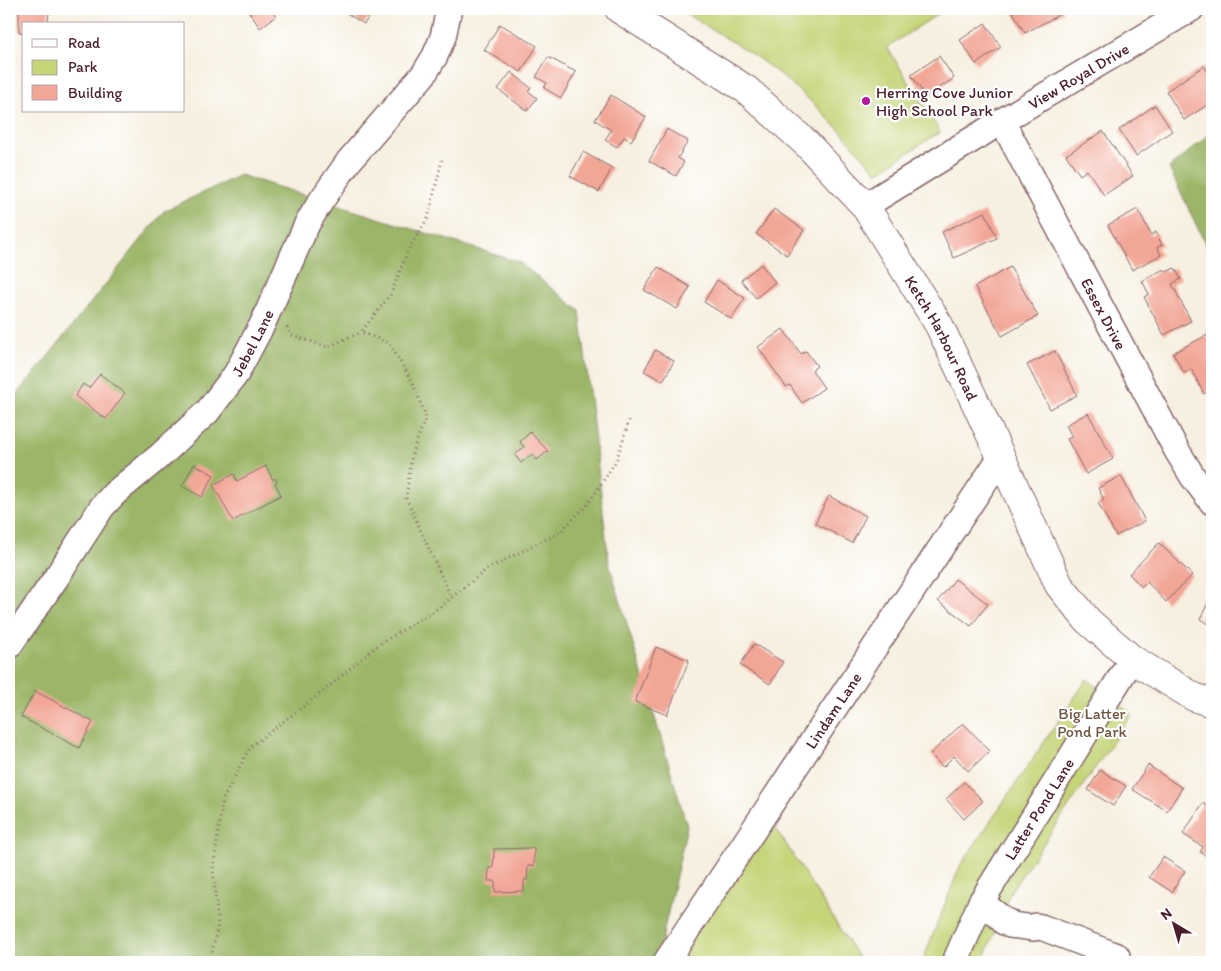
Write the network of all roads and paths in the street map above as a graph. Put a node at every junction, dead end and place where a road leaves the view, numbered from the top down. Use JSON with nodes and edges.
{"nodes":[{"id":1,"x":449,"y":9,"type":"edge"},
{"id":2,"x":619,"y":9,"type":"edge"},
{"id":3,"x":1191,"y":9,"type":"edge"},
{"id":4,"x":1002,"y":122,"type":"junction"},
{"id":5,"x":442,"y":160,"type":"dead end"},
{"id":6,"x":864,"y":206,"type":"junction"},
{"id":7,"x":274,"y":298,"type":"junction"},
{"id":8,"x":361,"y":332,"type":"junction"},
{"id":9,"x":630,"y":418,"type":"dead end"},
{"id":10,"x":1001,"y":457,"type":"junction"},
{"id":11,"x":1212,"y":502,"type":"edge"},
{"id":12,"x":451,"y":597,"type":"junction"},
{"id":13,"x":9,"y":646,"type":"edge"},
{"id":14,"x":1132,"y":659,"type":"junction"},
{"id":15,"x":1212,"y":703,"type":"edge"},
{"id":16,"x":981,"y":902,"type":"junction"},
{"id":17,"x":1117,"y":956,"type":"dead end"},
{"id":18,"x":210,"y":962,"type":"edge"},
{"id":19,"x":666,"y":962,"type":"edge"},
{"id":20,"x":955,"y":962,"type":"edge"}],
"edges":[{"from":1,"to":7,"type":"street","name":"Jebel Lane"},
{"from":2,"to":6,"type":"main road","name":"Ketch Harbour Road"},
{"from":3,"to":4,"type":"street","name":"View Royal Drive"},
{"from":4,"to":6,"type":"street","name":"View Royal Drive"},
{"from":4,"to":11,"type":"street","name":"Essex Drive"},
{"from":5,"to":8,"type":"path"},
{"from":6,"to":10,"type":"main road","name":"Ketch Harbour Road"},
{"from":7,"to":8,"type":"path"},
{"from":7,"to":13,"type":"street","name":"Jebel Lane"},
{"from":8,"to":12,"type":"path"},
{"from":9,"to":12,"type":"path"},
{"from":10,"to":14,"type":"main road","name":"Ketch Harbour Road"},
{"from":10,"to":19,"type":"street","name":"Lindam Lane"},
{"from":12,"to":18,"type":"path"},
{"from":14,"to":15,"type":"main road","name":"Ketch Harbour Road"},
{"from":14,"to":16,"type":"street","name":"Latter Pond Lane"},
{"from":16,"to":17,"type":"street"},
{"from":16,"to":20,"type":"street","name":"Latter Pond Lane"}]}
